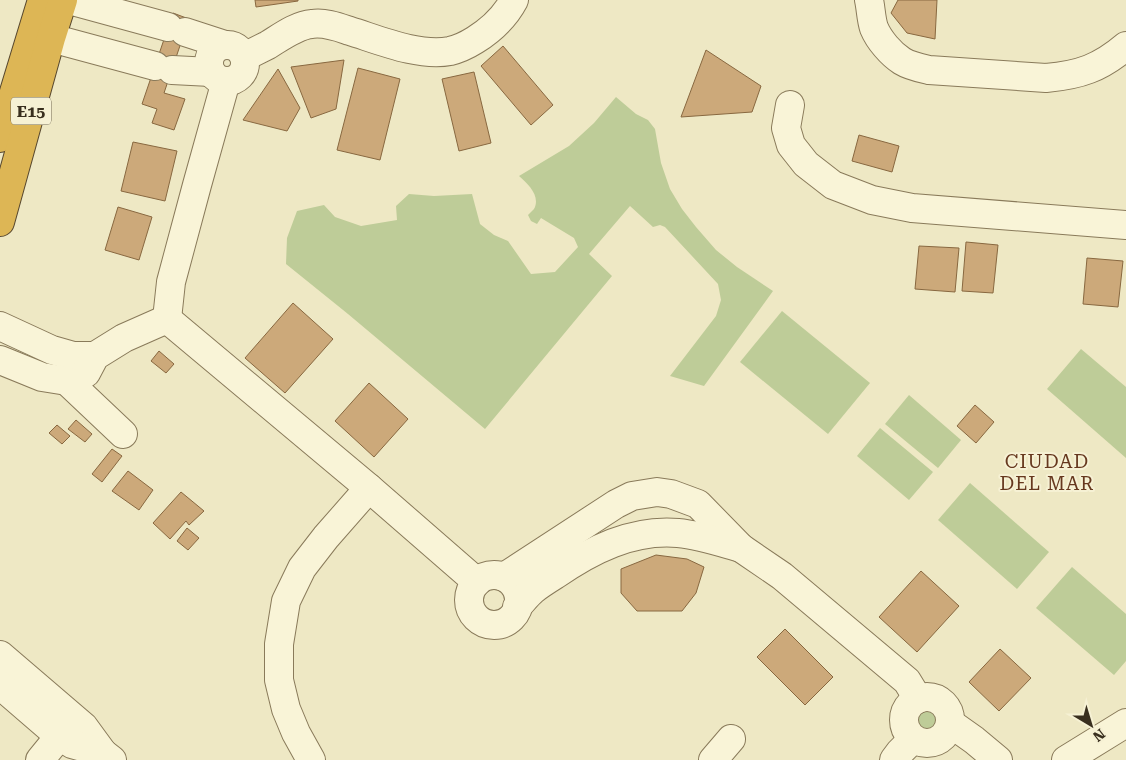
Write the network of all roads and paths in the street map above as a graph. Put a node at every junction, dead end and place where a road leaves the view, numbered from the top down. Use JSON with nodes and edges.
{"nodes":[{"id":1,"x":42,"y":0,"type":"edge"},
{"id":2,"x":63,"y":0,"type":"edge"},
{"id":3,"x":69,"y":0,"type":"edge"},
{"id":4,"x":514,"y":0,"type":"edge"},
{"id":5,"x":869,"y":0,"type":"edge"},
{"id":6,"x":51,"y":38,"type":"junction"},
{"id":7,"x":1126,"y":46,"type":"edge"},
{"id":8,"x":234,"y":51,"type":"junction"},
{"id":9,"x":218,"y":76,"type":"junction"},
{"id":10,"x":790,"y":105,"type":"dead end"},
{"id":11,"x":0,"y":138,"type":"edge"},
{"id":12,"x":0,"y":222,"type":"edge"},
{"id":13,"x":1126,"y":225,"type":"edge"},
{"id":14,"x":167,"y":319,"type":"junction"},
{"id":15,"x":0,"y":326,"type":"edge"},
{"id":16,"x":95,"y":356,"type":"junction"},
{"id":17,"x":0,"y":360,"type":"edge"},
{"id":18,"x":67,"y":381,"type":"junction"},
{"id":19,"x":123,"y":434,"type":"dead end"},
{"id":20,"x":369,"y":488,"type":"junction"},
{"id":21,"x":741,"y":548,"type":"junction"},
{"id":22,"x":504,"y":578,"type":"junction"},
{"id":23,"x":477,"y":582,"type":"junction"},
{"id":24,"x":517,"y":607,"type":"junction"},
{"id":25,"x":0,"y":656,"type":"edge"},
{"id":26,"x":0,"y":686,"type":"edge"},
{"id":27,"x":918,"y":699,"type":"junction"},
{"id":28,"x":950,"y":723,"type":"junction"},
{"id":29,"x":1126,"y":724,"type":"edge"},
{"id":30,"x":70,"y":737,"type":"edge"},
{"id":31,"x":731,"y":739,"type":"dead end"},
{"id":32,"x":913,"y":739,"type":"junction"},
{"id":33,"x":107,"y":757,"type":"edge"},
{"id":34,"x":40,"y":760,"type":"edge"},
{"id":35,"x":311,"y":760,"type":"edge"},
{"id":36,"x":713,"y":760,"type":"edge"},
{"id":37,"x":894,"y":760,"type":"edge"},
{"id":38,"x":998,"y":760,"type":"edge"},
{"id":39,"x":1066,"y":760,"type":"edge"}],
"edges":[{"from":1,"to":11,"type":"highway","number":"E15"},
{"from":2,"to":6,"type":"highway","number":"E15"},
{"from":3,"to":8,"type":"street"},
{"from":4,"to":8,"type":"street"},
{"from":5,"to":7,"type":"street"},
{"from":6,"to":9,"type":"street"},
{"from":6,"to":12,"type":"highway","number":"E15"},
{"from":8,"to":9,"type":"street"},
{"from":9,"to":14,"type":"street"},
{"from":10,"to":13,"type":"street"},
{"from":14,"to":16,"type":"street"},
{"from":14,"to":20,"type":"street"},
{"from":15,"to":16,"type":"street"},
{"from":16,"to":18,"type":"street"},
{"from":17,"to":18,"type":"street"},
{"from":18,"to":19,"type":"street"},
{"from":20,"to":23,"type":"street"},
{"from":20,"to":35,"type":"street"},
{"from":21,"to":22,"type":"street"},
{"from":21,"to":24,"type":"street"},
{"from":21,"to":27,"type":"street"},
{"from":22,"to":23,"type":"street"},
{"from":22,"to":24,"type":"street"},
{"from":23,"to":24,"type":"street"},
{"from":25,"to":30,"type":"street"},
{"from":26,"to":30,"type":"street"},
{"from":27,"to":28,"type":"street"},
{"from":27,"to":32,"type":"street"},
{"from":28,"to":32,"type":"street"},
{"from":28,"to":38,"type":"street"},
{"from":29,"to":39,"type":"street"},
{"from":30,"to":33,"type":"street"},
{"from":30,"to":34,"type":"street"},
{"from":31,"to":36,"type":"street"},
{"from":32,"to":37,"type":"street"}]}
